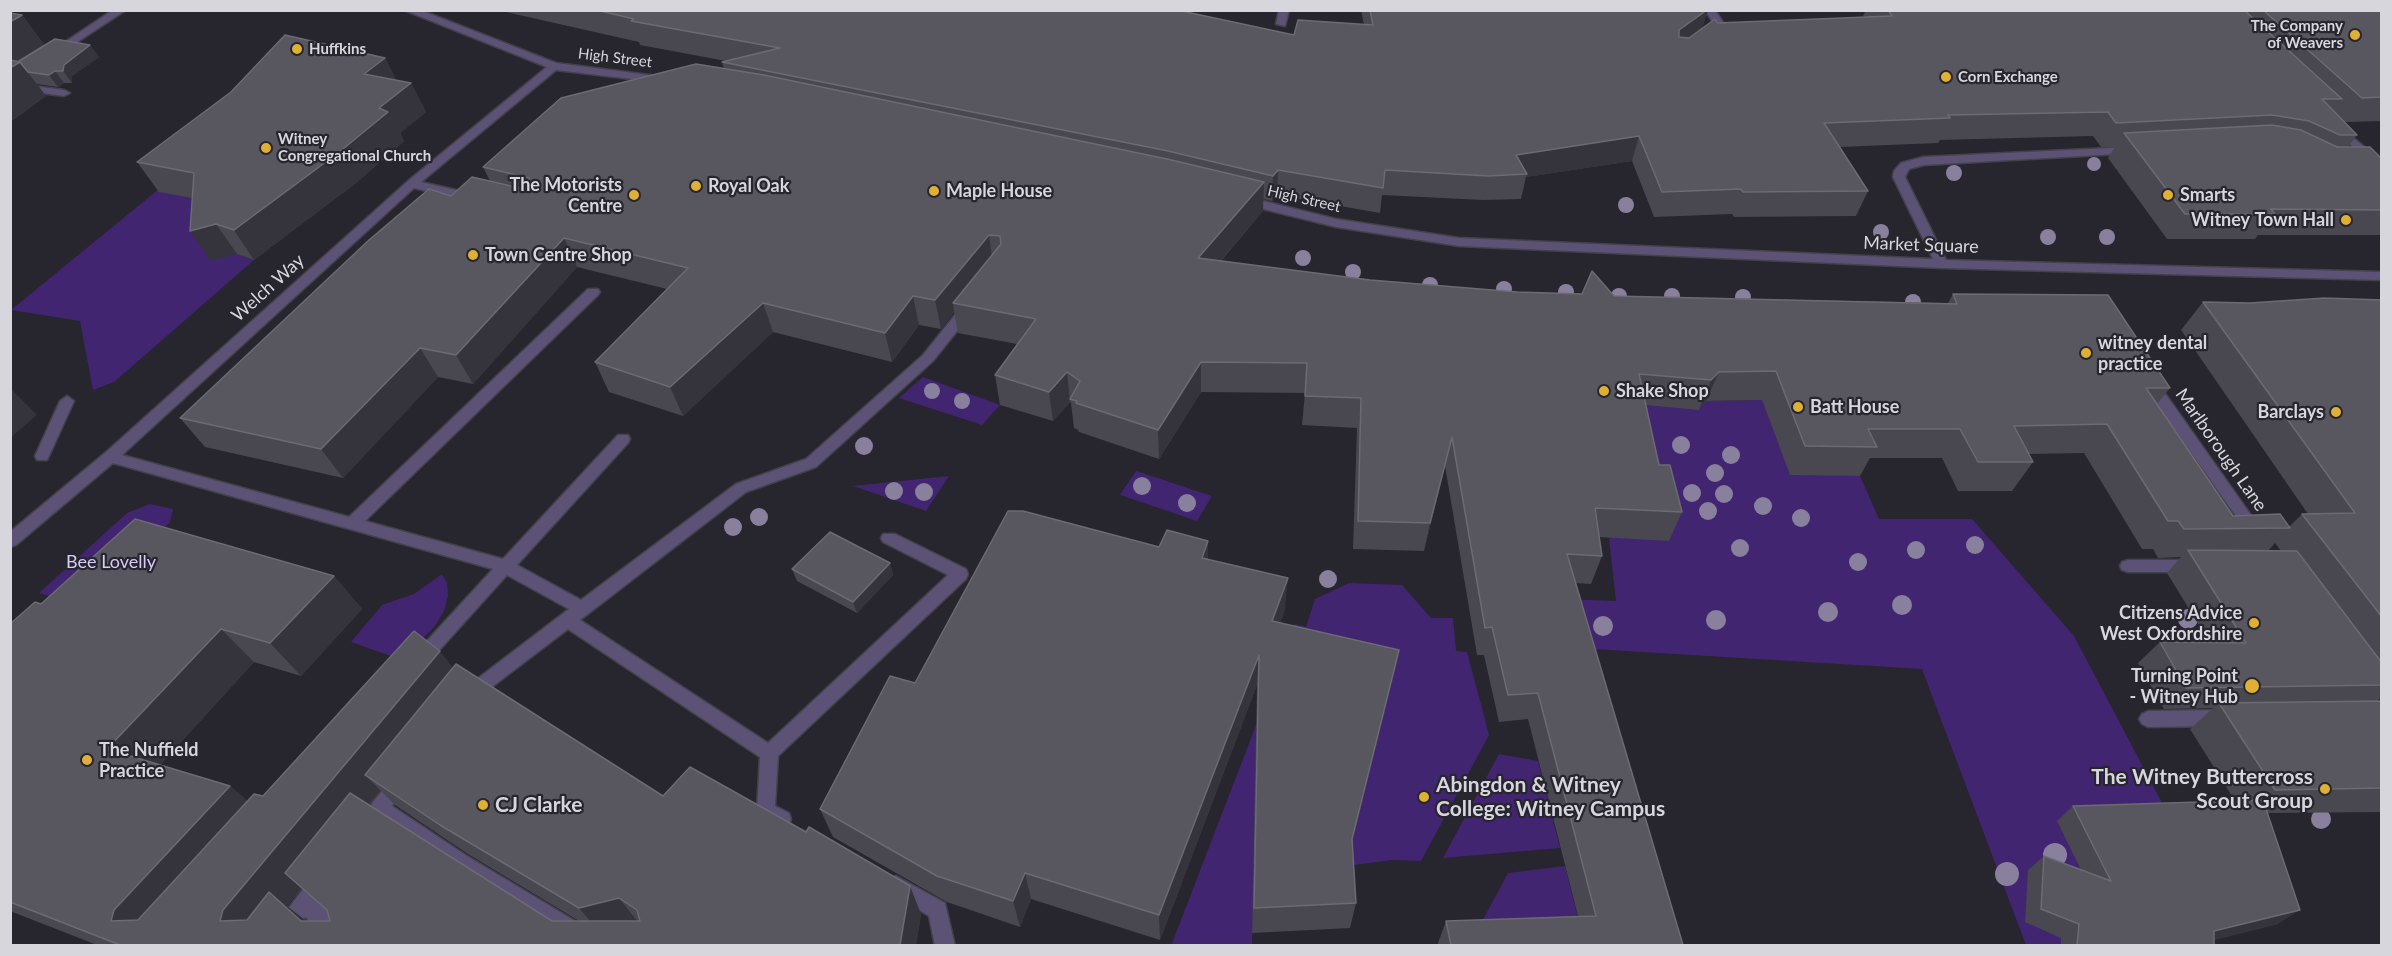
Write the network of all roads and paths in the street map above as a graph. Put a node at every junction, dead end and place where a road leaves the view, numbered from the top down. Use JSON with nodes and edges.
{"nodes":[{"id":1,"x":121,"y":10,"type":"edge"},
{"id":2,"x":409,"y":10,"type":"edge"},
{"id":3,"x":1284,"y":10,"type":"edge"},
{"id":4,"x":1710,"y":10,"type":"edge"},
{"id":5,"x":1281,"y":24,"type":"dead end"},
{"id":6,"x":1704,"y":40,"type":"edge"},
{"id":7,"x":41,"y":60,"type":"edge"},
{"id":8,"x":554,"y":66,"type":"junction"},
{"id":9,"x":681,"y":83,"type":"edge"},
{"id":10,"x":10,"y":86,"type":"edge"},
{"id":11,"x":64,"y":93,"type":"dead end"},
{"id":12,"x":2325,"y":117,"type":"edge"},
{"id":13,"x":2145,"y":150,"type":"edge"},
{"id":14,"x":2382,"y":151,"type":"edge"},
{"id":15,"x":2363,"y":152,"type":"junction"},
{"id":16,"x":2355,"y":166,"type":"edge"},
{"id":17,"x":2380,"y":167,"type":"edge"},
{"id":18,"x":412,"y":184,"type":"junction"},
{"id":19,"x":1231,"y":197,"type":"edge"},
{"id":20,"x":487,"y":201,"type":"edge"},
{"id":21,"x":1460,"y":242,"type":"joint"},
{"id":22,"x":1942,"y":264,"type":"junction"},
{"id":23,"x":2382,"y":276,"type":"edge"},
{"id":24,"x":593,"y":292,"type":"dead end"},
{"id":25,"x":977,"y":297,"type":"edge"},
{"id":26,"x":2157,"y":393,"type":"edge"},
{"id":27,"x":67,"y":401,"type":"dead end"},
{"id":28,"x":623,"y":438,"type":"dead end"},
{"id":29,"x":42,"y":456,"type":"dead end"},
{"id":30,"x":110,"y":457,"type":"junction"},
{"id":31,"x":353,"y":523,"type":"junction"},
{"id":32,"x":889,"y":538,"type":"dead end"},
{"id":33,"x":10,"y":541,"type":"edge"},
{"id":34,"x":2265,"y":546,"type":"edge"},
{"id":35,"x":504,"y":566,"type":"junction"},
{"id":36,"x":2128,"y":566,"type":"dead end"},
{"id":37,"x":2209,"y":566,"type":"edge"},
{"id":38,"x":575,"y":615,"type":"junction"},
{"id":39,"x":411,"y":670,"type":"edge"},
{"id":40,"x":459,"y":708,"type":"edge"},
{"id":41,"x":2242,"y":718,"type":"edge"},
{"id":42,"x":2148,"y":719,"type":"dead end"},
{"id":43,"x":769,"y":753,"type":"junction"},
{"id":44,"x":408,"y":772,"type":"edge"},
{"id":45,"x":379,"y":808,"type":"junction"},
{"id":46,"x":365,"y":825,"type":"edge"},
{"id":47,"x":797,"y":827,"type":"edge"},
{"id":48,"x":338,"y":860,"type":"edge"},
{"id":49,"x":878,"y":874,"type":"edge"},
{"id":50,"x":304,"y":903,"type":"junction"},
{"id":51,"x":270,"y":945,"type":"edge"},
{"id":52,"x":353,"y":945,"type":"edge"},
{"id":53,"x":598,"y":945,"type":"edge"},
{"id":54,"x":945,"y":945,"type":"edge"}],
"edges":[{"from":1,"to":7,"type":"street"},
{"from":2,"to":8,"type":"street","name":"High Street"},
{"from":3,"to":5,"type":"street"},
{"from":4,"to":6,"type":"street"},
{"from":8,"to":9,"type":"street","name":"High Street"},
{"from":8,"to":18,"type":"street","name":"Welch Way"},
{"from":10,"to":11,"type":"street"},
{"from":12,"to":15,"type":"street"},
{"from":13,"to":22,"type":"street"},
{"from":14,"to":15,"type":"street"},
{"from":15,"to":17,"type":"street"},
{"from":16,"to":17,"type":"street"},
{"from":18,"to":20,"type":"street"},
{"from":18,"to":30,"type":"street","name":"Welch Way"},
{"from":19,"to":21,"type":"street","name":"High Street"},
{"from":21,"to":22,"type":"street","name":"Market Square"},
{"from":22,"to":23,"type":"street","name":"Market Square"},
{"from":24,"to":31,"type":"street"},
{"from":25,"to":38,"type":"street"},
{"from":26,"to":34,"type":"street","name":"Marlborough Lane"},
{"from":27,"to":29,"type":"street"},
{"from":28,"to":35,"type":"street"},
{"from":30,"to":31,"type":"street"},
{"from":30,"to":33,"type":"street","name":"Welch Way"},
{"from":31,"to":35,"type":"street"},
{"from":32,"to":43,"type":"street"},
{"from":35,"to":38,"type":"street"},
{"from":35,"to":39,"type":"street"},
{"from":36,"to":37,"type":"street"},
{"from":38,"to":40,"type":"street"},
{"from":38,"to":43,"type":"street"},
{"from":41,"to":42,"type":"street"},
{"from":43,"to":47,"type":"street"},
{"from":44,"to":45,"type":"street"},
{"from":45,"to":46,"type":"street"},
{"from":45,"to":53,"type":"street"},
{"from":48,"to":50,"type":"street"},
{"from":49,"to":54,"type":"street"},
{"from":50,"to":51,"type":"street"},
{"from":50,"to":52,"type":"street"}]}
